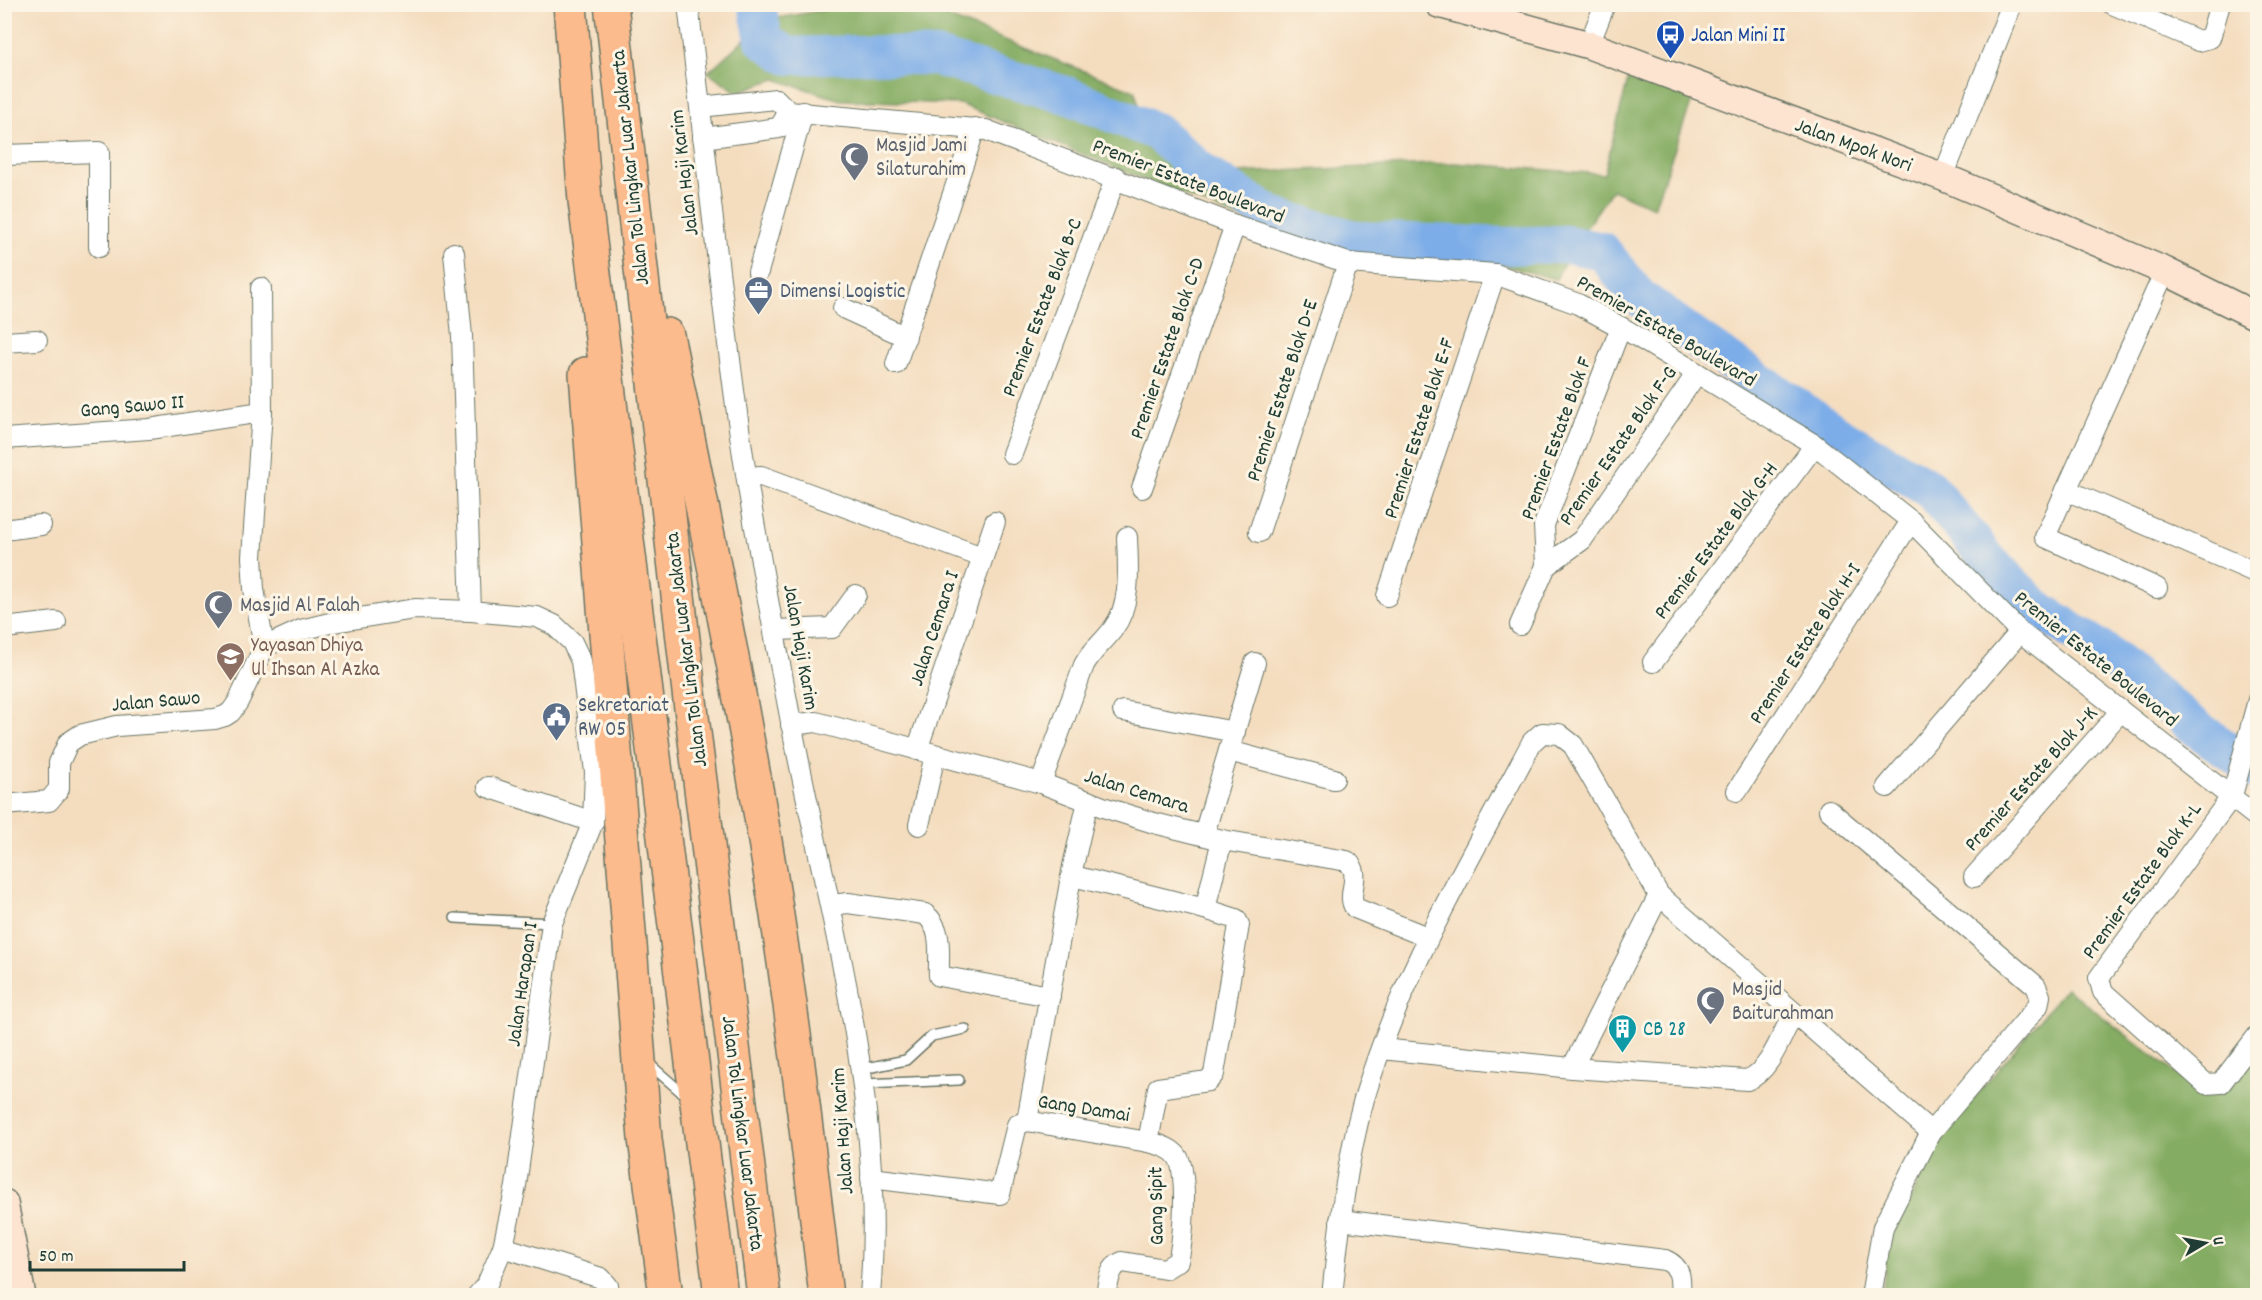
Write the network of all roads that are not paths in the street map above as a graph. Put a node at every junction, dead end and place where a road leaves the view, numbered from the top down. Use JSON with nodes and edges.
{"nodes":[{"id":1,"x":570,"y":4,"type":"edge"},
{"id":2,"x":611,"y":4,"type":"edge"},
{"id":3,"x":688,"y":4,"type":"edge"},
{"id":4,"x":1438,"y":4,"type":"edge"},
{"id":5,"x":1605,"y":4,"type":"edge"},
{"id":6,"x":1999,"y":4,"type":"edge"},
{"id":7,"x":2012,"y":4,"type":"edge"},
{"id":8,"x":2112,"y":4,"type":"edge"},
{"id":9,"x":2220,"y":4,"type":"edge"},
{"id":10,"x":1589,"y":45,"type":"junction"},
{"id":11,"x":700,"y":107,"type":"junction"},
{"id":12,"x":796,"y":112,"type":"junction"},
{"id":13,"x":624,"y":124,"type":"junction"},
{"id":14,"x":975,"y":128,"type":"junction"},
{"id":15,"x":703,"y":138,"type":"junction"},
{"id":16,"x":4,"y":155,"type":"edge"},
{"id":17,"x":1939,"y":176,"type":"junction"},
{"id":18,"x":1116,"y":177,"type":"junction"},
{"id":19,"x":585,"y":201,"type":"junction"},
{"id":20,"x":1234,"y":225,"type":"junction"},
{"id":21,"x":99,"y":247,"type":"dead end"},
{"id":22,"x":454,"y":253,"type":"dead end"},
{"id":23,"x":1348,"y":263,"type":"junction"},
{"id":24,"x":2165,"y":271,"type":"junction"},
{"id":25,"x":758,"y":272,"type":"dead end"},
{"id":26,"x":1495,"y":274,"type":"junction"},
{"id":27,"x":261,"y":288,"type":"dead end"},
{"id":28,"x":843,"y":308,"type":"dead end"},
{"id":29,"x":2258,"y":317,"type":"edge"},
{"id":30,"x":1621,"y":327,"type":"junction"},
{"id":31,"x":906,"y":337,"type":"junction"},
{"id":32,"x":37,"y":340,"type":"dead end"},
{"id":33,"x":4,"y":342,"type":"edge"},
{"id":34,"x":896,"y":364,"type":"dead end"},
{"id":35,"x":1697,"y":373,"type":"junction"},
{"id":36,"x":262,"y":412,"type":"junction"},
{"id":37,"x":4,"y":439,"type":"edge"},
{"id":38,"x":1815,"y":445,"type":"junction"},
{"id":39,"x":1012,"y":454,"type":"dead end"},
{"id":40,"x":747,"y":477,"type":"junction"},
{"id":41,"x":1142,"y":488,"type":"dead end"},
{"id":42,"x":2066,"y":490,"type":"junction"},
{"id":43,"x":1911,"y":521,"type":"junction"},
{"id":44,"x":994,"y":522,"type":"dead end"},
{"id":45,"x":40,"y":525,"type":"dead end"},
{"id":46,"x":4,"y":530,"type":"edge"},
{"id":47,"x":1258,"y":532,"type":"dead end"},
{"id":48,"x":1128,"y":537,"type":"dead end"},
{"id":49,"x":982,"y":557,"type":"junction"},
{"id":50,"x":1546,"y":566,"type":"junction"},
{"id":51,"x":2256,"y":573,"type":"edge"},
{"id":52,"x":2157,"y":588,"type":"dead end"},
{"id":53,"x":856,"y":595,"type":"dead end"},
{"id":54,"x":1387,"y":597,"type":"dead end"},
{"id":55,"x":471,"y":611,"type":"junction"},
{"id":56,"x":56,"y":622,"type":"dead end"},
{"id":57,"x":1520,"y":625,"type":"dead end"},
{"id":58,"x":4,"y":628,"type":"edge"},
{"id":59,"x":776,"y":630,"type":"junction"},
{"id":60,"x":2020,"y":632,"type":"junction"},
{"id":61,"x":264,"y":647,"type":"junction"},
{"id":62,"x":1255,"y":663,"type":"dead end"},
{"id":63,"x":1653,"y":663,"type":"dead end"},
{"id":64,"x":2258,"y":700,"type":"edge"},
{"id":65,"x":1123,"y":711,"type":"dead end"},
{"id":66,"x":2121,"y":711,"type":"junction"},
{"id":67,"x":791,"y":724,"type":"junction"},
{"id":68,"x":1232,"y":742,"type":"junction"},
{"id":69,"x":926,"y":752,"type":"junction"},
{"id":70,"x":1334,"y":779,"type":"dead end"},
{"id":71,"x":1041,"y":783,"type":"junction"},
{"id":72,"x":1887,"y":786,"type":"dead end"},
{"id":73,"x":488,"y":788,"type":"dead end"},
{"id":74,"x":1737,"y":791,"type":"dead end"},
{"id":75,"x":2232,"y":796,"type":"junction"},
{"id":76,"x":1088,"y":801,"type":"junction"},
{"id":77,"x":4,"y":805,"type":"edge"},
{"id":78,"x":1829,"y":810,"type":"dead end"},
{"id":79,"x":2258,"y":818,"type":"edge"},
{"id":80,"x":593,"y":822,"type":"junction"},
{"id":81,"x":919,"y":825,"type":"dead end"},
{"id":82,"x":1213,"y":837,"type":"junction"},
{"id":83,"x":1073,"y":876,"type":"junction"},
{"id":84,"x":1974,"y":877,"type":"dead end"},
{"id":85,"x":1659,"y":895,"type":"junction"},
{"id":86,"x":832,"y":905,"type":"junction"},
{"id":87,"x":1204,"y":909,"type":"junction"},
{"id":88,"x":455,"y":918,"type":"dead end"},
{"id":89,"x":552,"y":923,"type":"junction"},
{"id":90,"x":1427,"y":937,"type":"junction"},
{"id":91,"x":1050,"y":996,"type":"junction"},
{"id":92,"x":1793,"y":1014,"type":"junction"},
{"id":93,"x":965,"y":1029,"type":"dead end"},
{"id":94,"x":2258,"y":1035,"type":"edge"},
{"id":95,"x":1381,"y":1049,"type":"junction"},
{"id":96,"x":638,"y":1054,"type":"junction"},
{"id":97,"x":1572,"y":1068,"type":"junction"},
{"id":98,"x":863,"y":1076,"type":"junction"},
{"id":99,"x":958,"y":1080,"type":"dead end"},
{"id":100,"x":697,"y":1105,"type":"junction"},
{"id":101,"x":1028,"y":1121,"type":"junction"},
{"id":102,"x":1931,"y":1132,"type":"junction"},
{"id":103,"x":1148,"y":1142,"type":"junction"},
{"id":104,"x":871,"y":1178,"type":"junction"},
{"id":105,"x":4,"y":1203,"type":"edge"},
{"id":106,"x":1341,"y":1220,"type":"junction"},
{"id":107,"x":503,"y":1247,"type":"junction"},
{"id":108,"x":22,"y":1296,"type":"edge"},
{"id":109,"x":477,"y":1296,"type":"edge"},
{"id":110,"x":610,"y":1296,"type":"edge"},
{"id":111,"x":666,"y":1296,"type":"edge"},
{"id":112,"x":722,"y":1296,"type":"edge"},
{"id":113,"x":764,"y":1296,"type":"edge"},
{"id":114,"x":826,"y":1296,"type":"edge"},
{"id":115,"x":870,"y":1296,"type":"edge"},
{"id":116,"x":1106,"y":1296,"type":"edge"},
{"id":117,"x":1332,"y":1296,"type":"edge"},
{"id":118,"x":1680,"y":1296,"type":"edge"},
{"id":119,"x":1871,"y":1296,"type":"edge"}],
"edges":[{"from":1,"to":19,"type":"highway","name":"Jalan Tol Lingkar Luar Jakarta"},
{"from":2,"to":13,"type":"highway","name":"Jalan Tol Lingkar Luar Jakarta"},
{"from":3,"to":11,"type":"street","name":"Jalan Haji Karim"},
{"from":4,"to":10,"type":"main road","name":"Jalan Mpok Nori"},
{"from":5,"to":10,"type":"street"},
{"from":6,"to":17,"type":"street"},
{"from":7,"to":17,"type":"street"},
{"from":8,"to":9,"type":"street"},
{"from":10,"to":17,"type":"main road","name":"Jalan Mpok Nori"},
{"from":11,"to":12,"type":"street"},
{"from":11,"to":15,"type":"street","name":"Jalan Haji Karim"},
{"from":12,"to":14,"type":"street","name":"Premier Estate Boulevard"},
{"from":12,"to":15,"type":"street"},
{"from":12,"to":25,"type":"street"},
{"from":13,"to":113,"type":"highway","name":"Jalan Tol Lingkar Luar Jakarta"},
{"from":13,"to":114,"type":"highway"},
{"from":14,"to":18,"type":"street","name":"Premier Estate Boulevard"},
{"from":14,"to":31,"type":"street"},
{"from":15,"to":40,"type":"street","name":"Jalan Haji Karim"},
{"from":16,"to":21,"type":"street"},
{"from":17,"to":24,"type":"main road","name":"Jalan Mpok Nori"},
{"from":18,"to":20,"type":"street","name":"Premier Estate Boulevard"},
{"from":18,"to":39,"type":"street","name":"Premier Estate Blok B-C"},
{"from":19,"to":96,"type":"highway"},
{"from":19,"to":100,"type":"highway","name":"Jalan Tol Lingkar Luar Jakarta"},
{"from":20,"to":23,"type":"street","name":"Premier Estate Boulevard"},
{"from":20,"to":41,"type":"street","name":"Premier Estate Blok C-D"},
{"from":22,"to":55,"type":"street"},
{"from":23,"to":26,"type":"street","name":"Premier Estate Boulevard"},
{"from":23,"to":47,"type":"street","name":"Premier Estate Blok D-E"},
{"from":24,"to":29,"type":"main road","name":"Jalan Mpok Nori"},
{"from":24,"to":42,"type":"street"},
{"from":26,"to":30,"type":"street","name":"Premier Estate Boulevard"},
{"from":26,"to":54,"type":"street","name":"Premier Estate Blok E-F"},
{"from":27,"to":36,"type":"street"},
{"from":28,"to":31,"type":"street"},
{"from":30,"to":35,"type":"street","name":"Premier Estate Boulevard"},
{"from":30,"to":50,"type":"street","name":"Premier Estate Blok F"},
{"from":31,"to":34,"type":"street"},
{"from":32,"to":33,"type":"street"},
{"from":35,"to":38,"type":"street","name":"Premier Estate Boulevard"},
{"from":35,"to":50,"type":"street","name":"Premier Estate Blok F-G"},
{"from":36,"to":37,"type":"street","name":"Gang Sawo II"},
{"from":36,"to":61,"type":"street"},
{"from":38,"to":43,"type":"street","name":"Premier Estate Boulevard"},
{"from":38,"to":63,"type":"street","name":"Premier Estate Blok G-H"},
{"from":40,"to":49,"type":"street"},
{"from":40,"to":59,"type":"street","name":"Jalan Haji Karim"},
{"from":42,"to":51,"type":"street"},
{"from":42,"to":52,"type":"street"},
{"from":43,"to":60,"type":"street","name":"Premier Estate Boulevard"},
{"from":43,"to":74,"type":"street","name":"Premier Estate Blok H-I"},
{"from":44,"to":49,"type":"street","name":"Jalan Cemara I"},
{"from":45,"to":46,"type":"street"},
{"from":48,"to":71,"type":"street"},
{"from":49,"to":69,"type":"street","name":"Jalan Cemara I"},
{"from":50,"to":57,"type":"street"},
{"from":53,"to":59,"type":"street"},
{"from":55,"to":61,"type":"street","name":"Jalan Harapan I"},
{"from":55,"to":80,"type":"street","name":"Jalan Harapan I"},
{"from":56,"to":58,"type":"street"},
{"from":59,"to":67,"type":"street","name":"Jalan Haji Karim"},
{"from":60,"to":66,"type":"street","name":"Premier Estate Boulevard"},
{"from":60,"to":72,"type":"street"},
{"from":61,"to":77,"type":"street","name":"Jalan Sawo"},
{"from":62,"to":68,"type":"street"},
{"from":64,"to":75,"type":"street"},
{"from":65,"to":68,"type":"street"},
{"from":66,"to":75,"type":"street","name":"Premier Estate Boulevard"},
{"from":66,"to":84,"type":"street","name":"Premier Estate Blok J-K"},
{"from":67,"to":69,"type":"street","name":"Jalan Cemara"},
{"from":67,"to":86,"type":"street","name":"Jalan Haji Karim"},
{"from":68,"to":70,"type":"street"},
{"from":68,"to":82,"type":"street"},
{"from":69,"to":71,"type":"street","name":"Jalan Cemara"},
{"from":69,"to":81,"type":"street","name":"Jalan Cemara I"},
{"from":71,"to":76,"type":"street","name":"Jalan Cemara"},
{"from":73,"to":80,"type":"street"},
{"from":75,"to":79,"type":"street","name":"Premier Estate Boulevard"},
{"from":75,"to":94,"type":"street","name":"Premier Estate Blok K-L"},
{"from":76,"to":82,"type":"street","name":"Jalan Cemara"},
{"from":76,"to":83,"type":"street"},
{"from":78,"to":102,"type":"street"},
{"from":80,"to":89,"type":"street","name":"Jalan Harapan I"},
{"from":82,"to":87,"type":"street"},
{"from":82,"to":90,"type":"street","name":"Jalan Cemara"},
{"from":83,"to":87,"type":"street"},
{"from":83,"to":91,"type":"street"},
{"from":85,"to":90,"type":"street"},
{"from":85,"to":92,"type":"street"},
{"from":85,"to":97,"type":"street"},
{"from":86,"to":91,"type":"street"},
{"from":86,"to":98,"type":"street","name":"Jalan Haji Karim"},
{"from":87,"to":103,"type":"street","name":"Gang Damai"},
{"from":88,"to":89,"type":"lane"},
{"from":89,"to":107,"type":"street","name":"Jalan Harapan I"},
{"from":90,"to":95,"type":"street"},
{"from":91,"to":101,"type":"street"},
{"from":92,"to":97,"type":"street"},
{"from":92,"to":102,"type":"street"},
{"from":93,"to":98,"type":"lane"},
{"from":95,"to":97,"type":"street"},
{"from":95,"to":106,"type":"street"},
{"from":96,"to":100,"type":"lane"},
{"from":96,"to":111,"type":"highway"},
{"from":98,"to":99,"type":"lane"},
{"from":98,"to":104,"type":"street","name":"Jalan Haji Karim"},
{"from":100,"to":112,"type":"highway","name":"Jalan Tol Lingkar Luar Jakarta"},
{"from":101,"to":103,"type":"street","name":"Gang Damai"},
{"from":101,"to":104,"type":"street","name":"Gang Damai"},
{"from":102,"to":119,"type":"street"},
{"from":103,"to":116,"type":"street","name":"Gang Sipit"},
{"from":104,"to":115,"type":"street","name":"Jalan Haji Karim"},
{"from":105,"to":108,"type":"main road"},
{"from":106,"to":117,"type":"street"},
{"from":106,"to":118,"type":"street"},
{"from":107,"to":109,"type":"street","name":"Jalan Harapan I"},
{"from":107,"to":110,"type":"street"}]}
